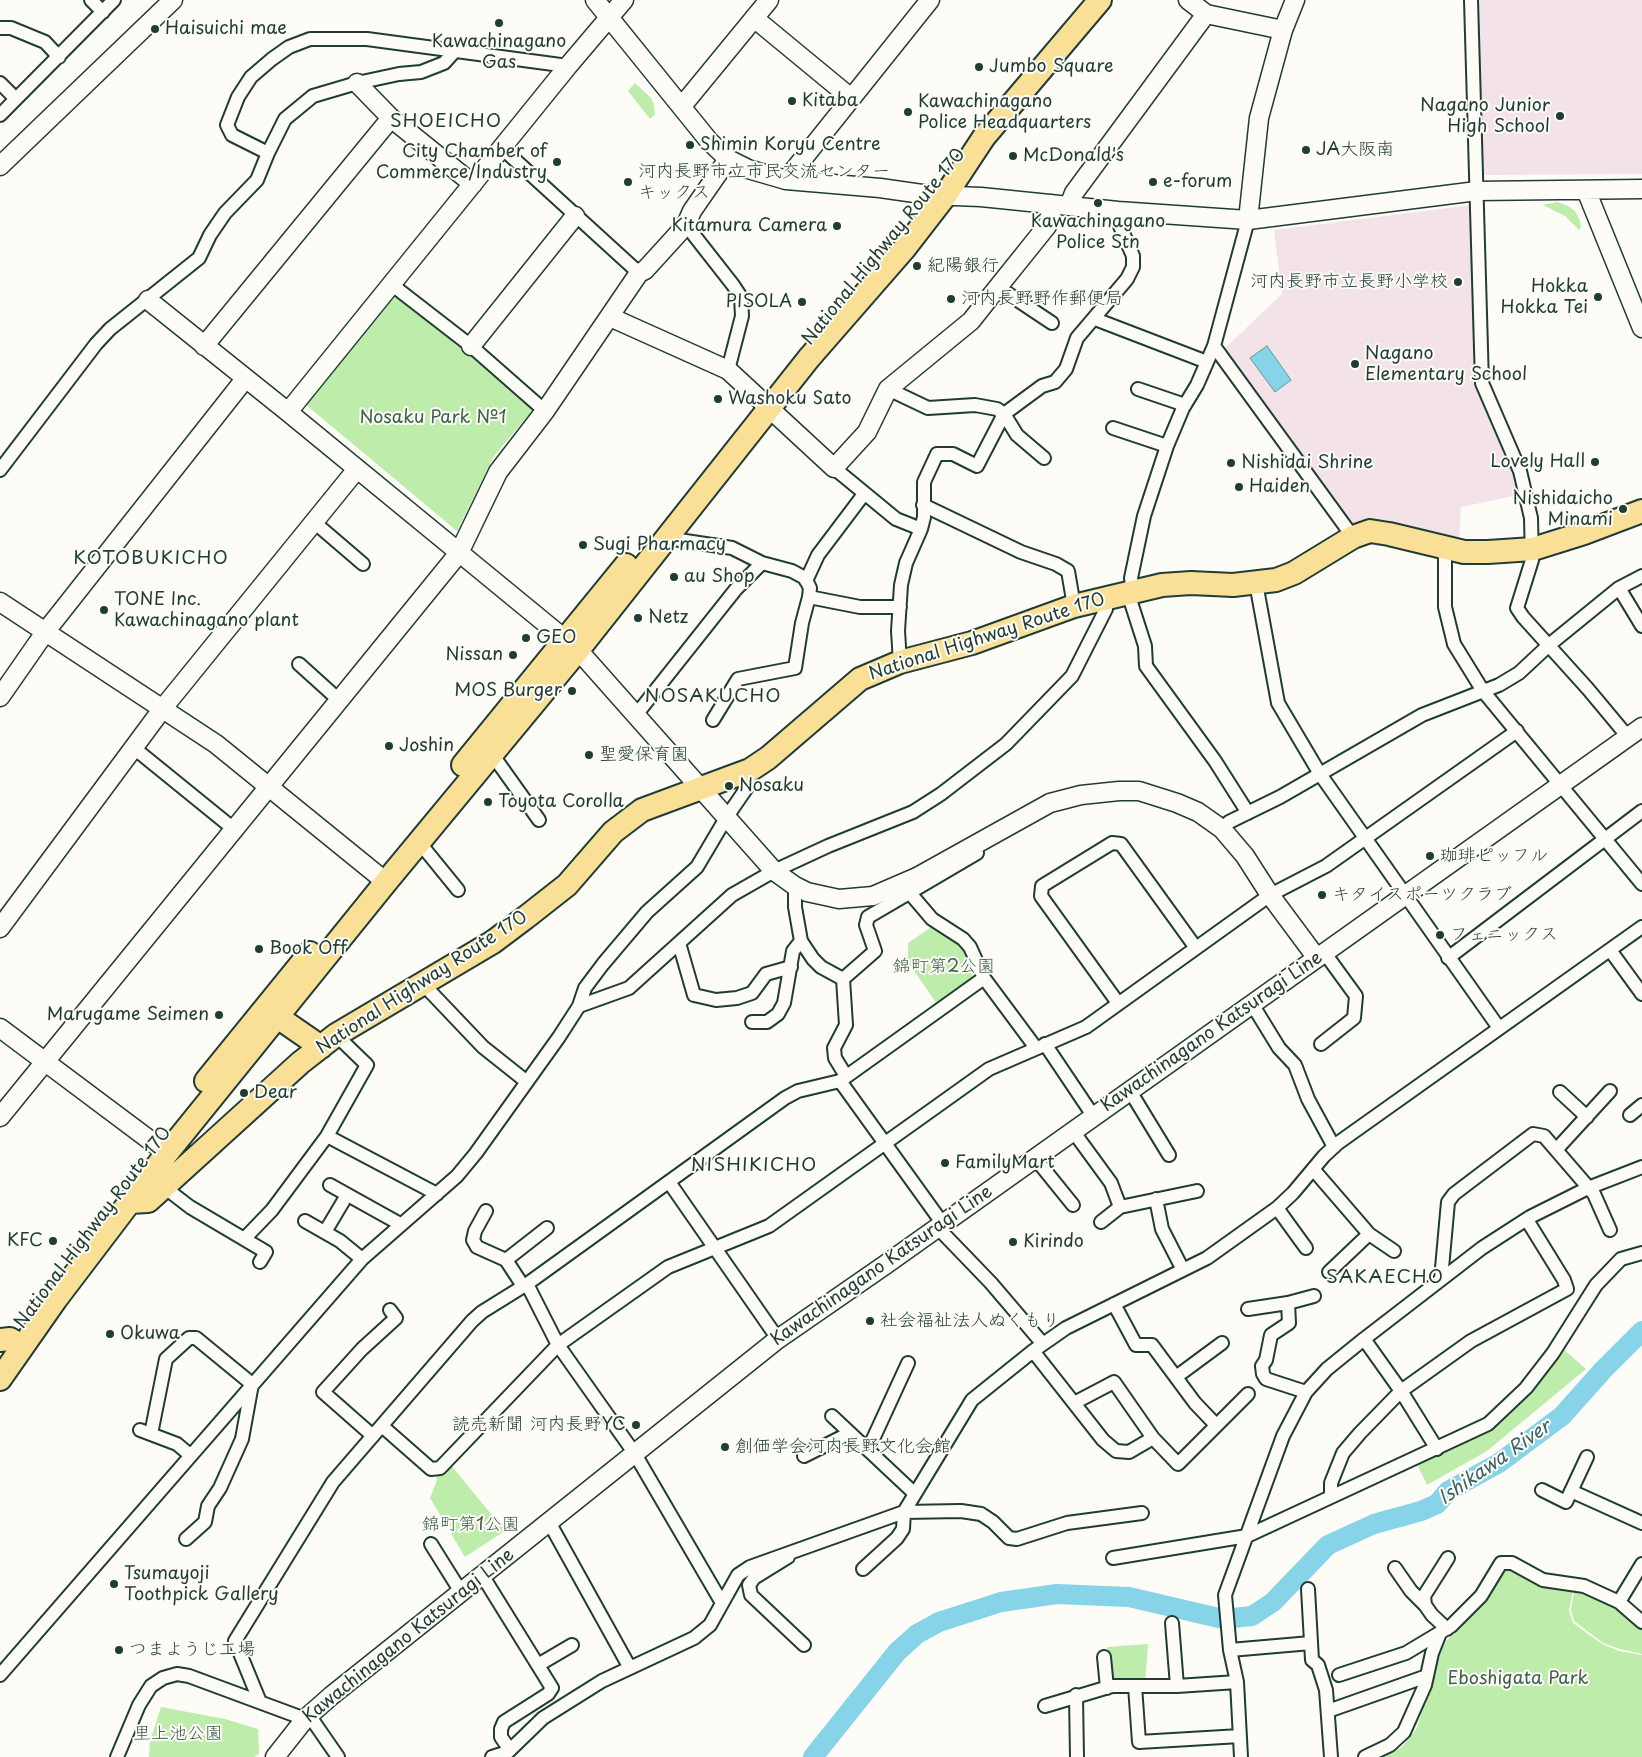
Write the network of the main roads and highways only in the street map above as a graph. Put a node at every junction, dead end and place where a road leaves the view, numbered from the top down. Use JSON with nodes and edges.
{"nodes":[{"id":1,"x":1085,"y":0,"type":"edge"},
{"id":2,"x":1100,"y":0,"type":"edge"},
{"id":3,"x":937,"y":195,"type":"junction"},
{"id":4,"x":766,"y":405,"type":"junction"},
{"id":5,"x":1642,"y":511,"type":"edge"},
{"id":6,"x":571,"y":644,"type":"junction"},
{"id":7,"x":380,"y":877,"type":"junction"},
{"id":8,"x":272,"y":1013,"type":"junction"},
{"id":9,"x":328,"y":1041,"type":"junction"},
{"id":10,"x":161,"y":1149,"type":"junction"},
{"id":11,"x":130,"y":1202,"type":"junction"},
{"id":12,"x":8,"y":1345,"type":"edge"},
{"id":13,"x":0,"y":1379,"type":"edge"}],
"edges":[{"from":1,"to":3,"type":"highway","name":"National Highway Route 170"},
{"from":2,"to":3,"type":"highway","name":"National Highway Route 170"},
{"from":3,"to":4,"type":"highway","name":"National Highway Route 170"},
{"from":4,"to":6,"type":"highway","name":"National Highway Route 170"},
{"from":4,"to":6,"type":"highway","name":"National Highway Route 170"},
{"from":5,"to":9,"type":"highway","name":"National Highway Route 170"},
{"from":6,"to":7,"type":"highway","name":"National Highway Route 170"},
{"from":6,"to":7,"type":"highway","name":"National Highway Route 170"},
{"from":7,"to":8,"type":"highway","name":"National Highway Route 170"},
{"from":8,"to":9,"type":"highway"},
{"from":8,"to":10,"type":"highway","name":"National Highway Route 170"},
{"from":9,"to":11,"type":"highway","name":"National Highway Route 170"},
{"from":10,"to":11,"type":"highway","name":"National Highway Route 170"},
{"from":10,"to":12,"type":"highway","name":"National Highway Route 170"},
{"from":11,"to":12,"type":"highway","name":"National Highway Route 170"},
{"from":12,"to":13,"type":"highway","name":"National Highway Route 170"}]}
